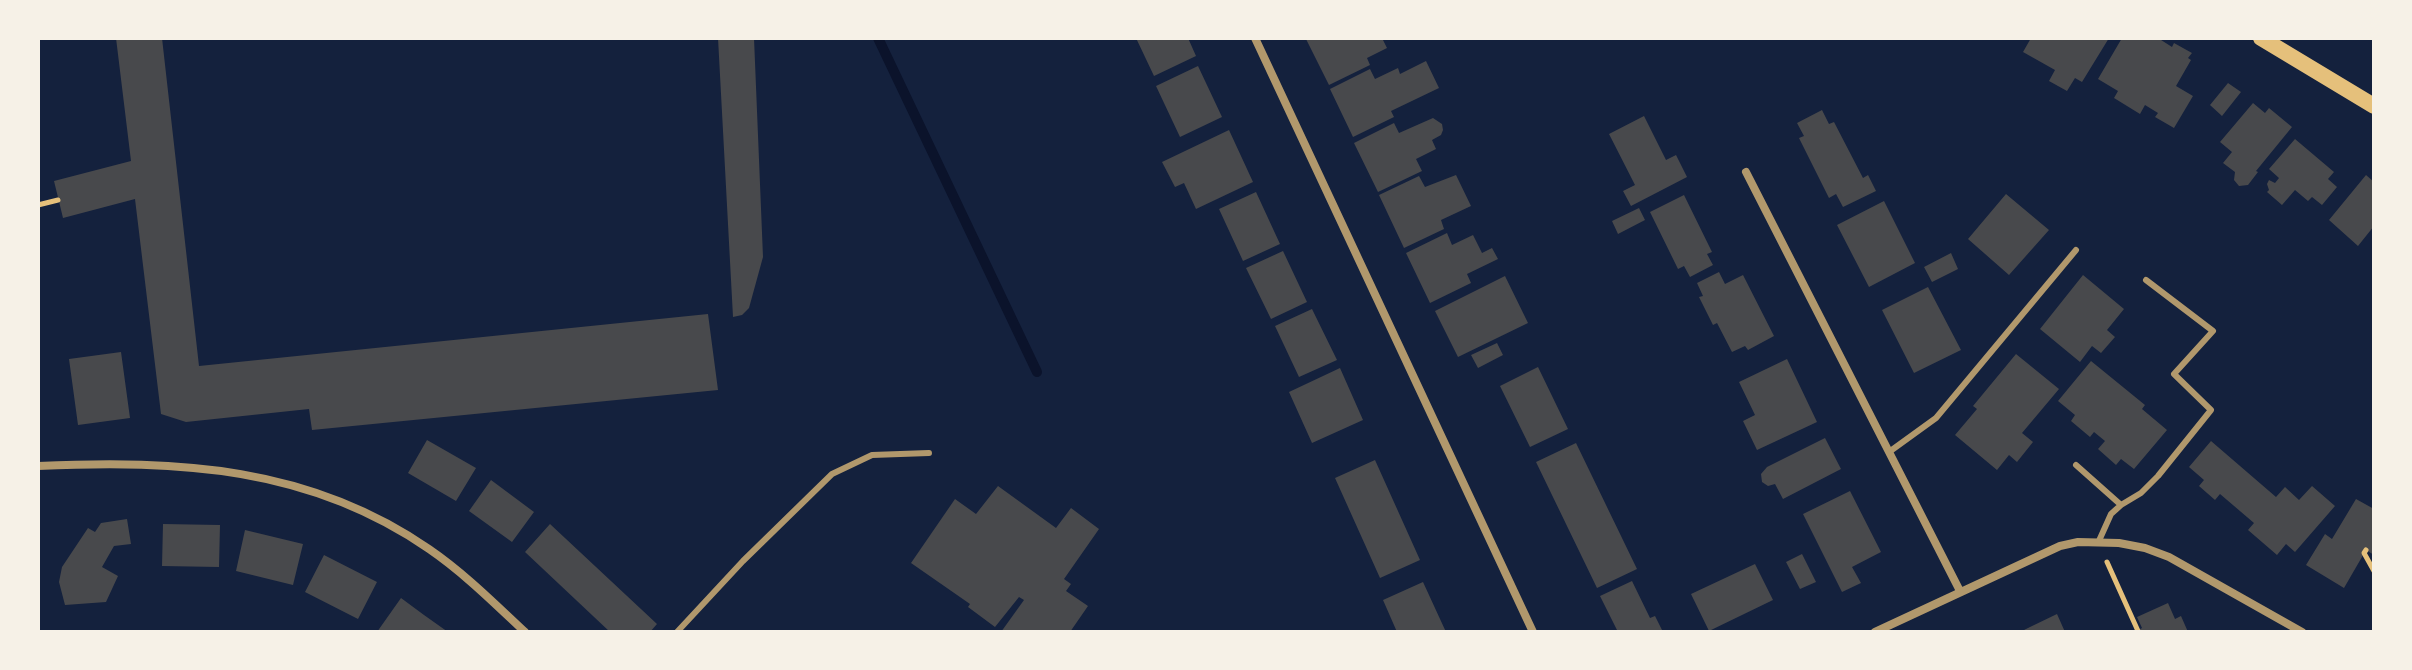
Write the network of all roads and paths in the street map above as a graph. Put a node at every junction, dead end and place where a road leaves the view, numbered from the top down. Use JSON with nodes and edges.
{"nodes":[{"id":1,"x":1255,"y":38,"type":"edge"},
{"id":2,"x":2261,"y":38,"type":"edge"},
{"id":3,"x":2374,"y":106,"type":"edge"},
{"id":4,"x":1746,"y":172,"type":"dead end"},
{"id":5,"x":58,"y":200,"type":"dead end"},
{"id":6,"x":38,"y":205,"type":"edge"},
{"id":7,"x":2076,"y":250,"type":"dead end"},
{"id":8,"x":2146,"y":280,"type":"dead end"},
{"id":9,"x":1889,"y":452,"type":"junction"},
{"id":10,"x":929,"y":453,"type":"dead end"},
{"id":11,"x":2076,"y":465,"type":"dead end"},
{"id":12,"x":38,"y":466,"type":"edge"},
{"id":13,"x":2121,"y":505,"type":"junction"},
{"id":14,"x":2098,"y":543,"type":"junction"},
{"id":15,"x":2366,"y":550,"type":"dead end"},
{"id":16,"x":2374,"y":571,"type":"edge"},
{"id":17,"x":1960,"y":591,"type":"junction"},
{"id":18,"x":2138,"y":631,"type":"edge"},
{"id":19,"x":525,"y":632,"type":"edge"},
{"id":20,"x":677,"y":632,"type":"edge"},
{"id":21,"x":1533,"y":632,"type":"edge"},
{"id":22,"x":1875,"y":632,"type":"edge"},
{"id":23,"x":2302,"y":632,"type":"edge"}],
"edges":[{"from":1,"to":21,"type":"street"},
{"from":2,"to":3,"type":"main road"},
{"from":4,"to":9,"type":"street"},
{"from":5,"to":6,"type":"path"},
{"from":7,"to":9,"type":"lane"},
{"from":8,"to":13,"type":"lane"},
{"from":9,"to":17,"type":"street"},
{"from":10,"to":20,"type":"lane"},
{"from":11,"to":13,"type":"lane"},
{"from":12,"to":19,"type":"street"},
{"from":13,"to":14,"type":"lane"},
{"from":14,"to":17,"type":"street"},
{"from":14,"to":18,"type":"path"},
{"from":14,"to":23,"type":"street"},
{"from":15,"to":16,"type":"path"},
{"from":17,"to":22,"type":"street"}]}
